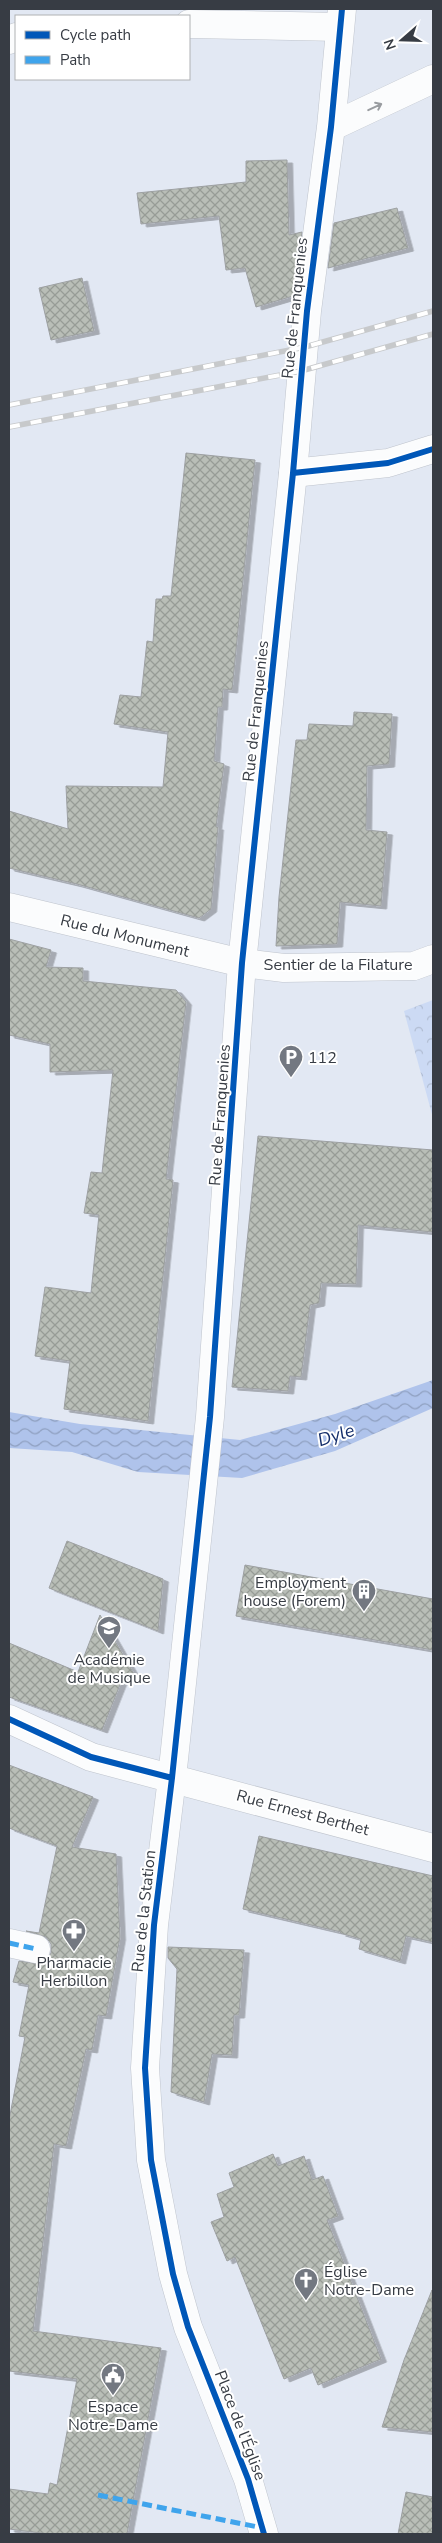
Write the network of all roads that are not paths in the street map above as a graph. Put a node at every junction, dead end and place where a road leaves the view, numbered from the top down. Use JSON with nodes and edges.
{"nodes":[{"id":1,"x":340,"y":18,"type":"edge"},
{"id":2,"x":190,"y":24,"type":"edge"},
{"id":3,"x":433,"y":79,"type":"edge"},
{"id":4,"x":331,"y":127,"type":"junction"},
{"id":5,"x":433,"y":449,"type":"edge"},
{"id":6,"x":293,"y":473,"type":"junction"},
{"id":7,"x":9,"y":907,"type":"edge"},
{"id":8,"x":433,"y":959,"type":"edge"},
{"id":9,"x":242,"y":963,"type":"junction"},
{"id":10,"x":203,"y":1496,"type":"joint"},
{"id":11,"x":9,"y":1719,"type":"edge"},
{"id":12,"x":172,"y":1778,"type":"junction"},
{"id":13,"x":433,"y":1848,"type":"edge"},
{"id":14,"x":9,"y":1943,"type":"edge"},
{"id":15,"x":36,"y":1949,"type":"dead end"},
{"id":16,"x":188,"y":2327,"type":"joint"},
{"id":17,"x":264,"y":2534,"type":"edge"}],
"edges":[{"from":1,"to":2,"type":"street","name":"Rue de Franquenies"},
{"from":1,"to":4,"type":"street","name":"Rue de Franquenies"},
{"from":4,"to":3,"type":"street","one_way":true},
{"from":4,"to":6,"type":"street","name":"Rue de Franquenies"},
{"from":5,"to":6,"type":"street"},
{"from":6,"to":9,"type":"street","name":"Rue de Franquenies"},
{"from":7,"to":9,"type":"street","name":"Rue du Monument"},
{"from":8,"to":9,"type":"street","name":"Sentier de la Filature"},
{"from":9,"to":10,"type":"street","name":"Rue de Franquenies"},
{"from":10,"to":12,"type":"street","name":"Rue de la Station"},
{"from":11,"to":12,"type":"street","name":"Rue Ernest Berthet"},
{"from":12,"to":13,"type":"street","name":"Rue Ernest Berthet"},
{"from":12,"to":16,"type":"street","name":"Rue de la Station"},
{"from":14,"to":15,"type":"street"},
{"from":16,"to":17,"type":"street","name":"Place de l’Église"}]}
